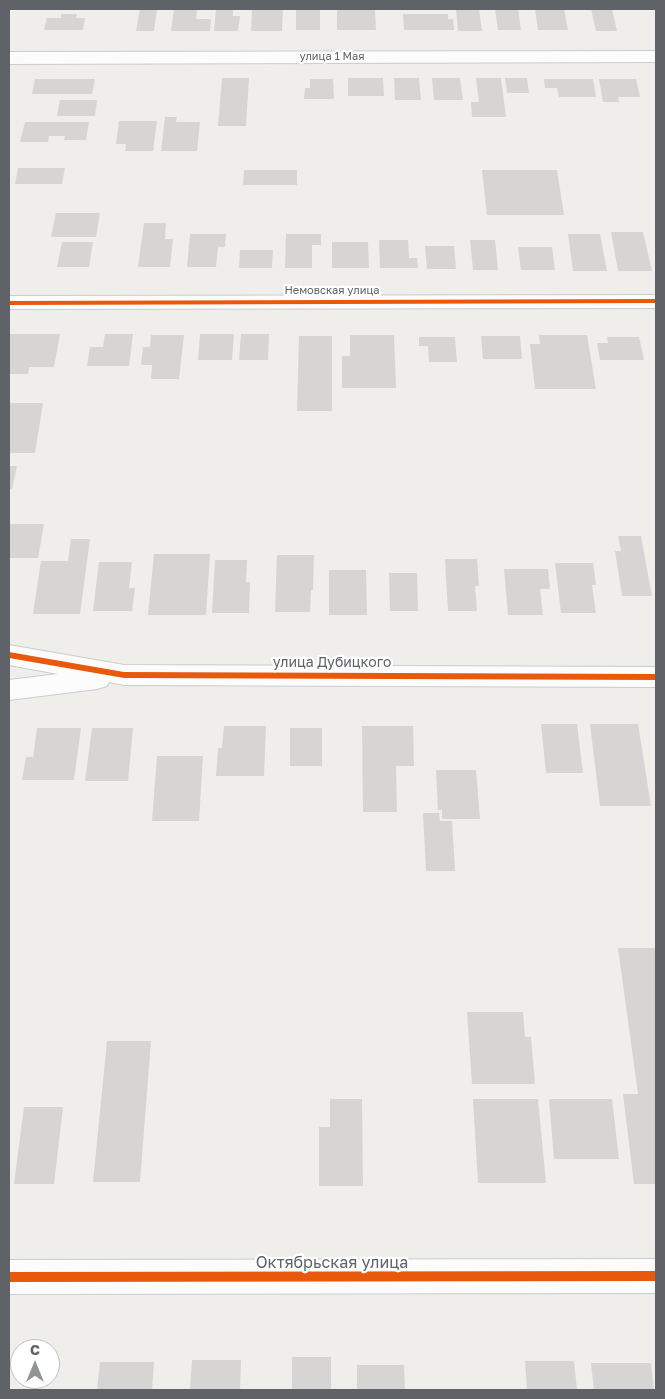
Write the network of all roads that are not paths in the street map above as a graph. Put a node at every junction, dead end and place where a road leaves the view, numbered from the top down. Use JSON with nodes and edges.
{"nodes":[{"id":1,"x":656,"y":57,"type":"edge"},
{"id":2,"x":9,"y":58,"type":"edge"},
{"id":3,"x":656,"y":301,"type":"edge"},
{"id":4,"x":9,"y":303,"type":"edge"},
{"id":5,"x":9,"y":654,"type":"edge"},
{"id":6,"x":124,"y":675,"type":"junction"},
{"id":7,"x":656,"y":677,"type":"edge"},
{"id":8,"x":9,"y":690,"type":"edge"},
{"id":9,"x":656,"y":1276,"type":"edge"},
{"id":10,"x":9,"y":1278,"type":"edge"}],
"edges":[{"from":1,"to":2,"type":"street","name":"улица 1 Мая"},
{"from":3,"to":4,"type":"street","name":"Немовская улица"},
{"from":5,"to":6,"type":"street","name":"улица Дубицкого"},
{"from":6,"to":7,"type":"street","name":"улица Дубицкого"},
{"from":6,"to":8,"type":"street","name":"улица Дубицкого"},
{"from":9,"to":10,"type":"street","name":"Октябрьская улица"}]}
